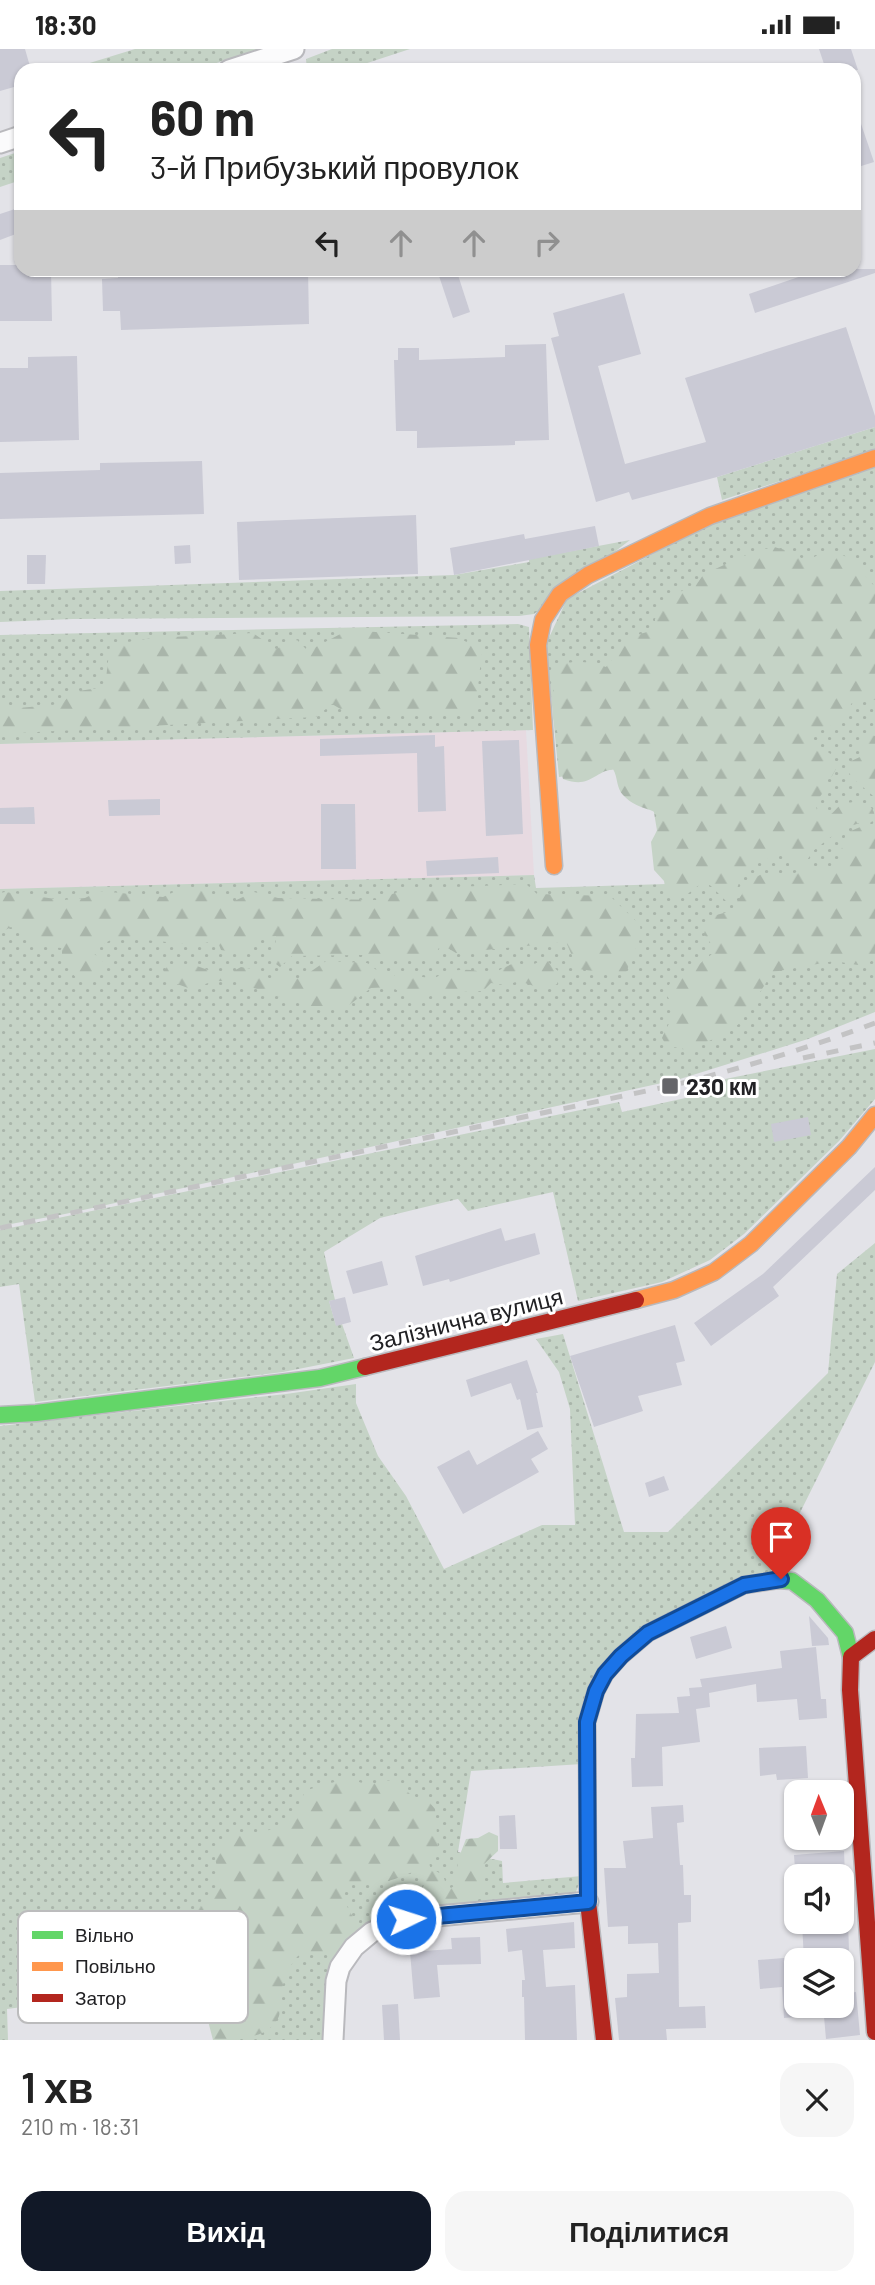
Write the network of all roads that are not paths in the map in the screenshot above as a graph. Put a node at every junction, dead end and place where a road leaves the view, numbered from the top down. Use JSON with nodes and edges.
{"nodes":[{"id":1,"x":294,"y":49,"type":"edge"},
{"id":2,"x":251,"y":63,"type":"edge"},
{"id":3,"x":875,"y":458,"type":"edge"},
{"id":4,"x":554,"y":866,"type":"dead end"},
{"id":5,"x":875,"y":1115,"type":"edge"},
{"id":6,"x":0,"y":1415,"type":"edge"},
{"id":7,"x":875,"y":1639,"type":"edge"},
{"id":8,"x":851,"y":1657,"type":"junction"},
{"id":9,"x":588,"y":1902,"type":"junction"},
{"id":10,"x":875,"y":2032,"type":"edge"},
{"id":11,"x":333,"y":2040,"type":"edge"},
{"id":12,"x":604,"y":2040,"type":"edge"}],
"edges":[{"from":1,"to":2,"type":"street"},
{"from":3,"to":4,"type":"street"},
{"from":5,"to":6,"type":"street","name":"Залізнична вулиця"},
{"from":7,"to":8,"type":"street"},
{"from":8,"to":9,"type":"street"},
{"from":8,"to":10,"type":"street"},
{"from":9,"to":11,"type":"street"},
{"from":9,"to":12,"type":"street"}]}
